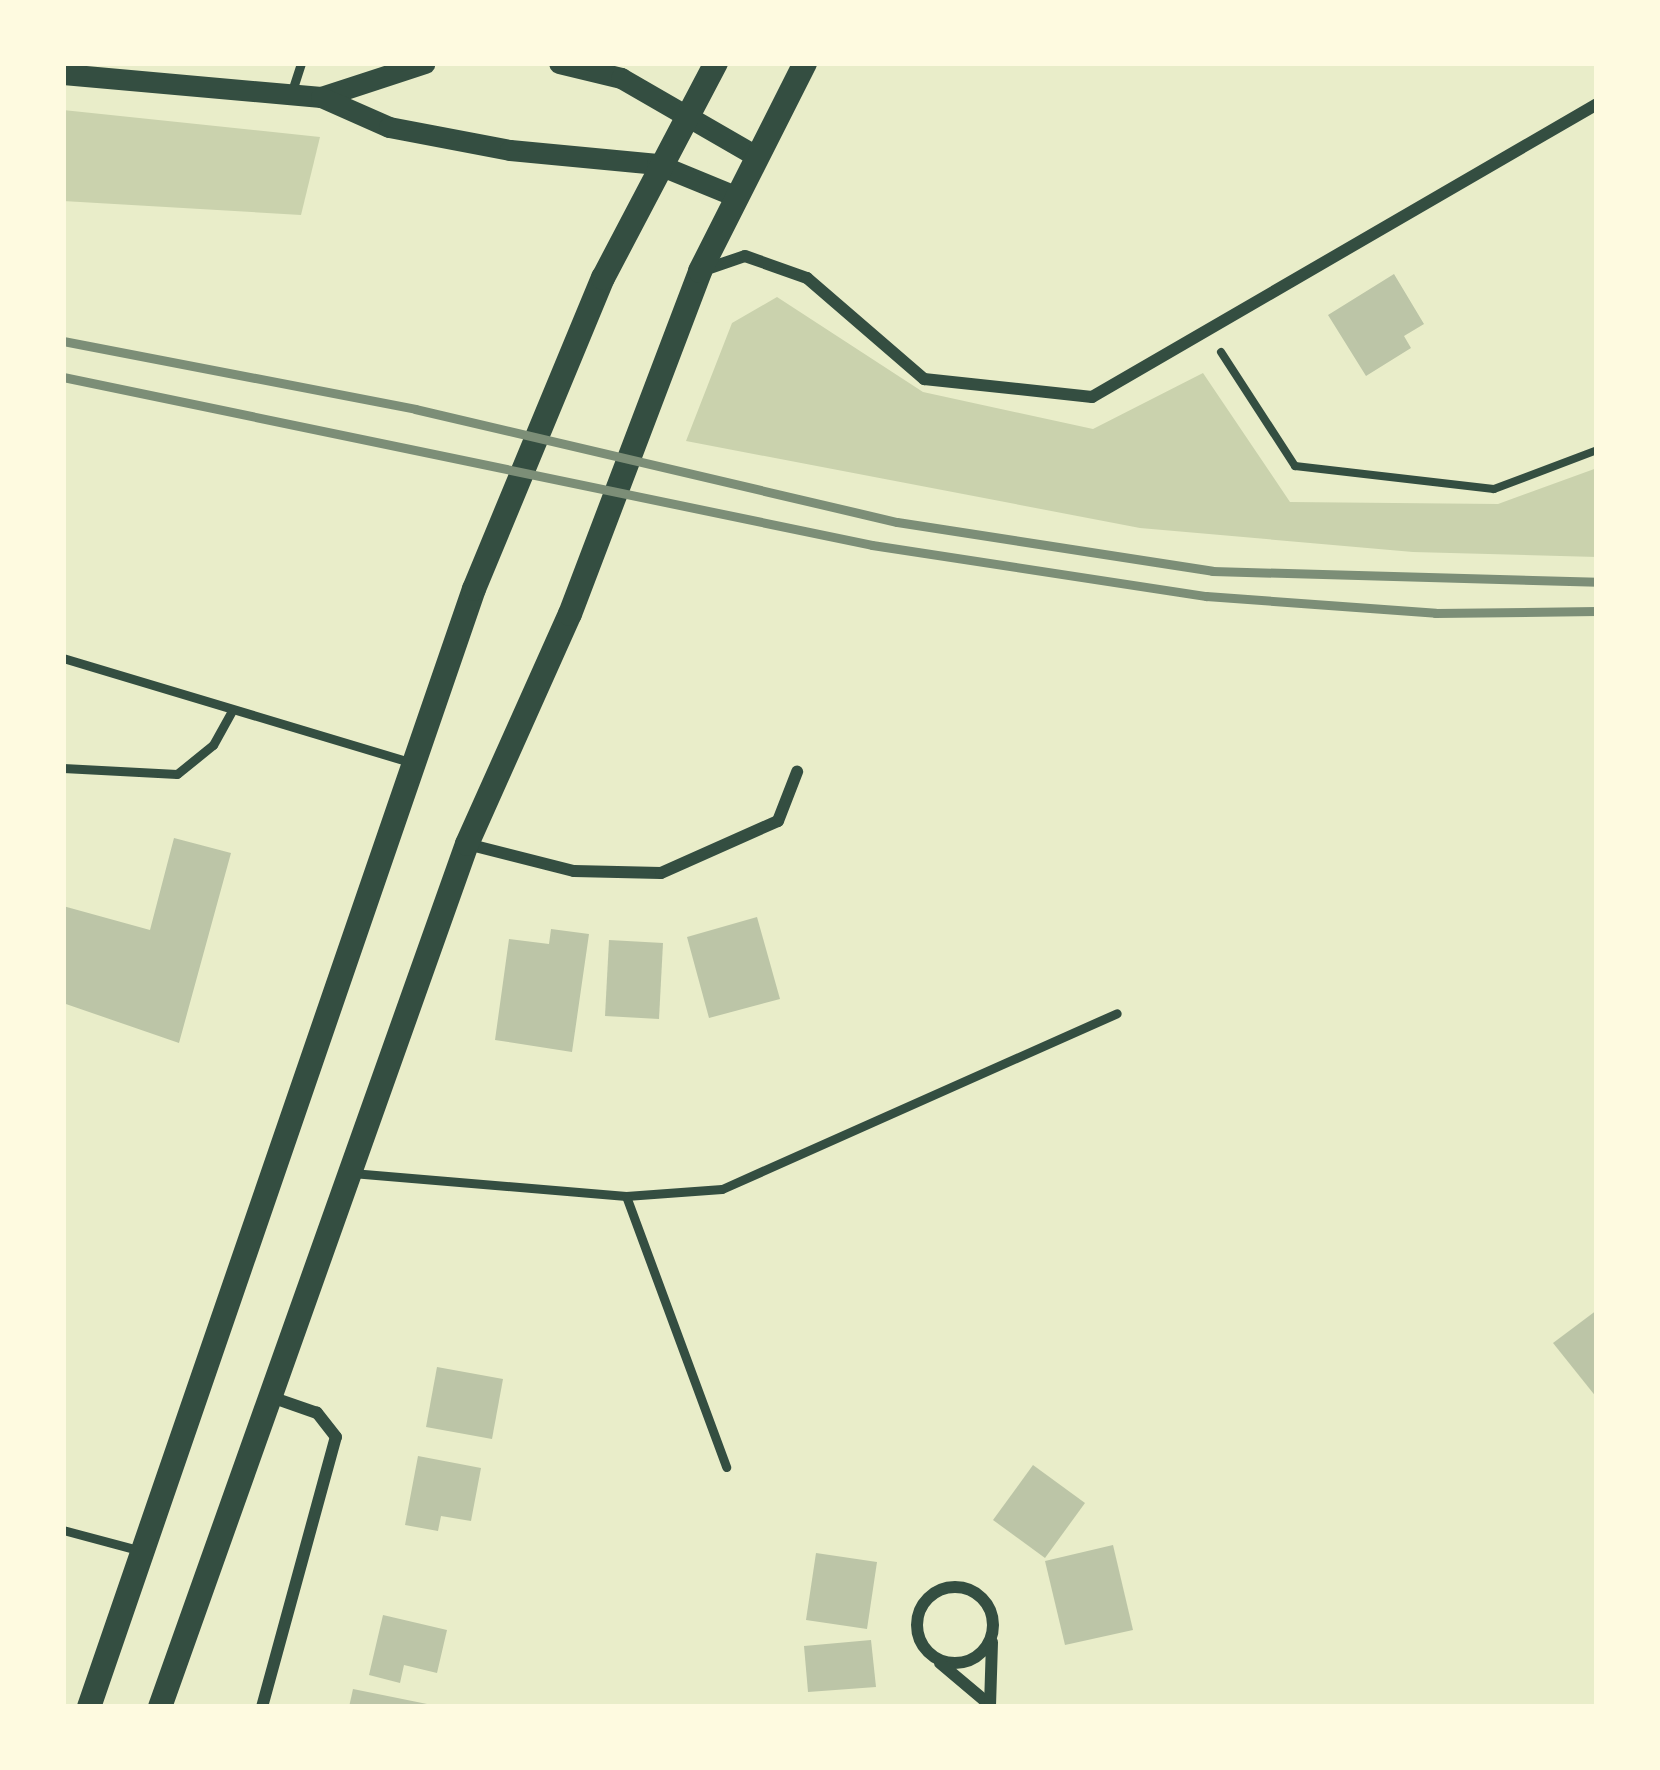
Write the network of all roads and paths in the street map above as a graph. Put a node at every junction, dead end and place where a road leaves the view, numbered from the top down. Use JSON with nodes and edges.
{"nodes":[{"id":1,"x":301,"y":63,"type":"edge"},
{"id":2,"x":425,"y":63,"type":"edge"},
{"id":3,"x":559,"y":63,"type":"edge"},
{"id":4,"x":716,"y":63,"type":"edge"},
{"id":5,"x":805,"y":63,"type":"edge"},
{"id":6,"x":63,"y":74,"type":"edge"},
{"id":7,"x":291,"y":97,"type":"junction"},
{"id":8,"x":321,"y":97,"type":"junction"},
{"id":9,"x":1597,"y":104,"type":"edge"},
{"id":10,"x":688,"y":114,"type":"junction"},
{"id":11,"x":756,"y":156,"type":"junction"},
{"id":12,"x":657,"y":164,"type":"junction"},
{"id":13,"x":735,"y":196,"type":"junction"},
{"id":14,"x":700,"y":272,"type":"junction"},
{"id":15,"x":1207,"y":331,"type":"junction"},
{"id":16,"x":1597,"y":450,"type":"edge"},
{"id":17,"x":63,"y":658,"type":"edge"},
{"id":18,"x":231,"y":713,"type":"junction"},
{"id":19,"x":409,"y":762,"type":"junction"},
{"id":20,"x":63,"y":768,"type":"edge"},
{"id":21,"x":797,"y":772,"type":"dead end"},
{"id":22,"x":467,"y":844,"type":"junction"},
{"id":23,"x":1117,"y":1013,"type":"dead end"},
{"id":24,"x":352,"y":1173,"type":"junction"},
{"id":25,"x":626,"y":1196,"type":"junction"},
{"id":26,"x":270,"y":1396,"type":"junction"},
{"id":27,"x":726,"y":1467,"type":"dead end"},
{"id":28,"x":63,"y":1530,"type":"edge"},
{"id":29,"x":143,"y":1552,"type":"junction"},
{"id":30,"x":992,"y":1636,"type":"junction"},
{"id":31,"x":934,"y":1657,"type":"junction"},
{"id":32,"x":990,"y":1706,"type":"edge"},
{"id":33,"x":89,"y":1707,"type":"edge"},
{"id":34,"x":160,"y":1707,"type":"edge"},
{"id":35,"x":262,"y":1707,"type":"edge"}],
"edges":[{"from":1,"to":7,"type":"lane"},
{"from":2,"to":8,"type":"street"},
{"from":3,"to":10,"type":"street"},
{"from":4,"to":10,"type":"main road"},
{"from":5,"to":11,"type":"main road"},
{"from":6,"to":7,"type":"street"},
{"from":7,"to":8,"type":"street"},
{"from":8,"to":12,"type":"street"},
{"from":9,"to":15,"type":"street"},
{"from":10,"to":11,"type":"street"},
{"from":10,"to":12,"type":"main road"},
{"from":11,"to":13,"type":"main road"},
{"from":12,"to":13,"type":"street"},
{"from":12,"to":19,"type":"main road"},
{"from":13,"to":14,"type":"main road"},
{"from":14,"to":15,"type":"street"},
{"from":14,"to":22,"type":"main road"},
{"from":15,"to":16,"type":"path"},
{"from":17,"to":18,"type":"lane"},
{"from":18,"to":19,"type":"lane"},
{"from":18,"to":20,"type":"lane"},
{"from":19,"to":29,"type":"main road"},
{"from":21,"to":22,"type":"street"},
{"from":22,"to":24,"type":"main road"},
{"from":23,"to":25,"type":"lane"},
{"from":24,"to":25,"type":"lane"},
{"from":24,"to":26,"type":"main road"},
{"from":25,"to":27,"type":"lane"},
{"from":26,"to":34,"type":"main road"},
{"from":26,"to":35,"type":"street"},
{"from":28,"to":29,"type":"lane"},
{"from":29,"to":33,"type":"main road"},
{"from":30,"to":31,"type":"street"},
{"from":30,"to":31,"type":"street"},
{"from":30,"to":32,"type":"street"},
{"from":31,"to":32,"type":"street"}]}
